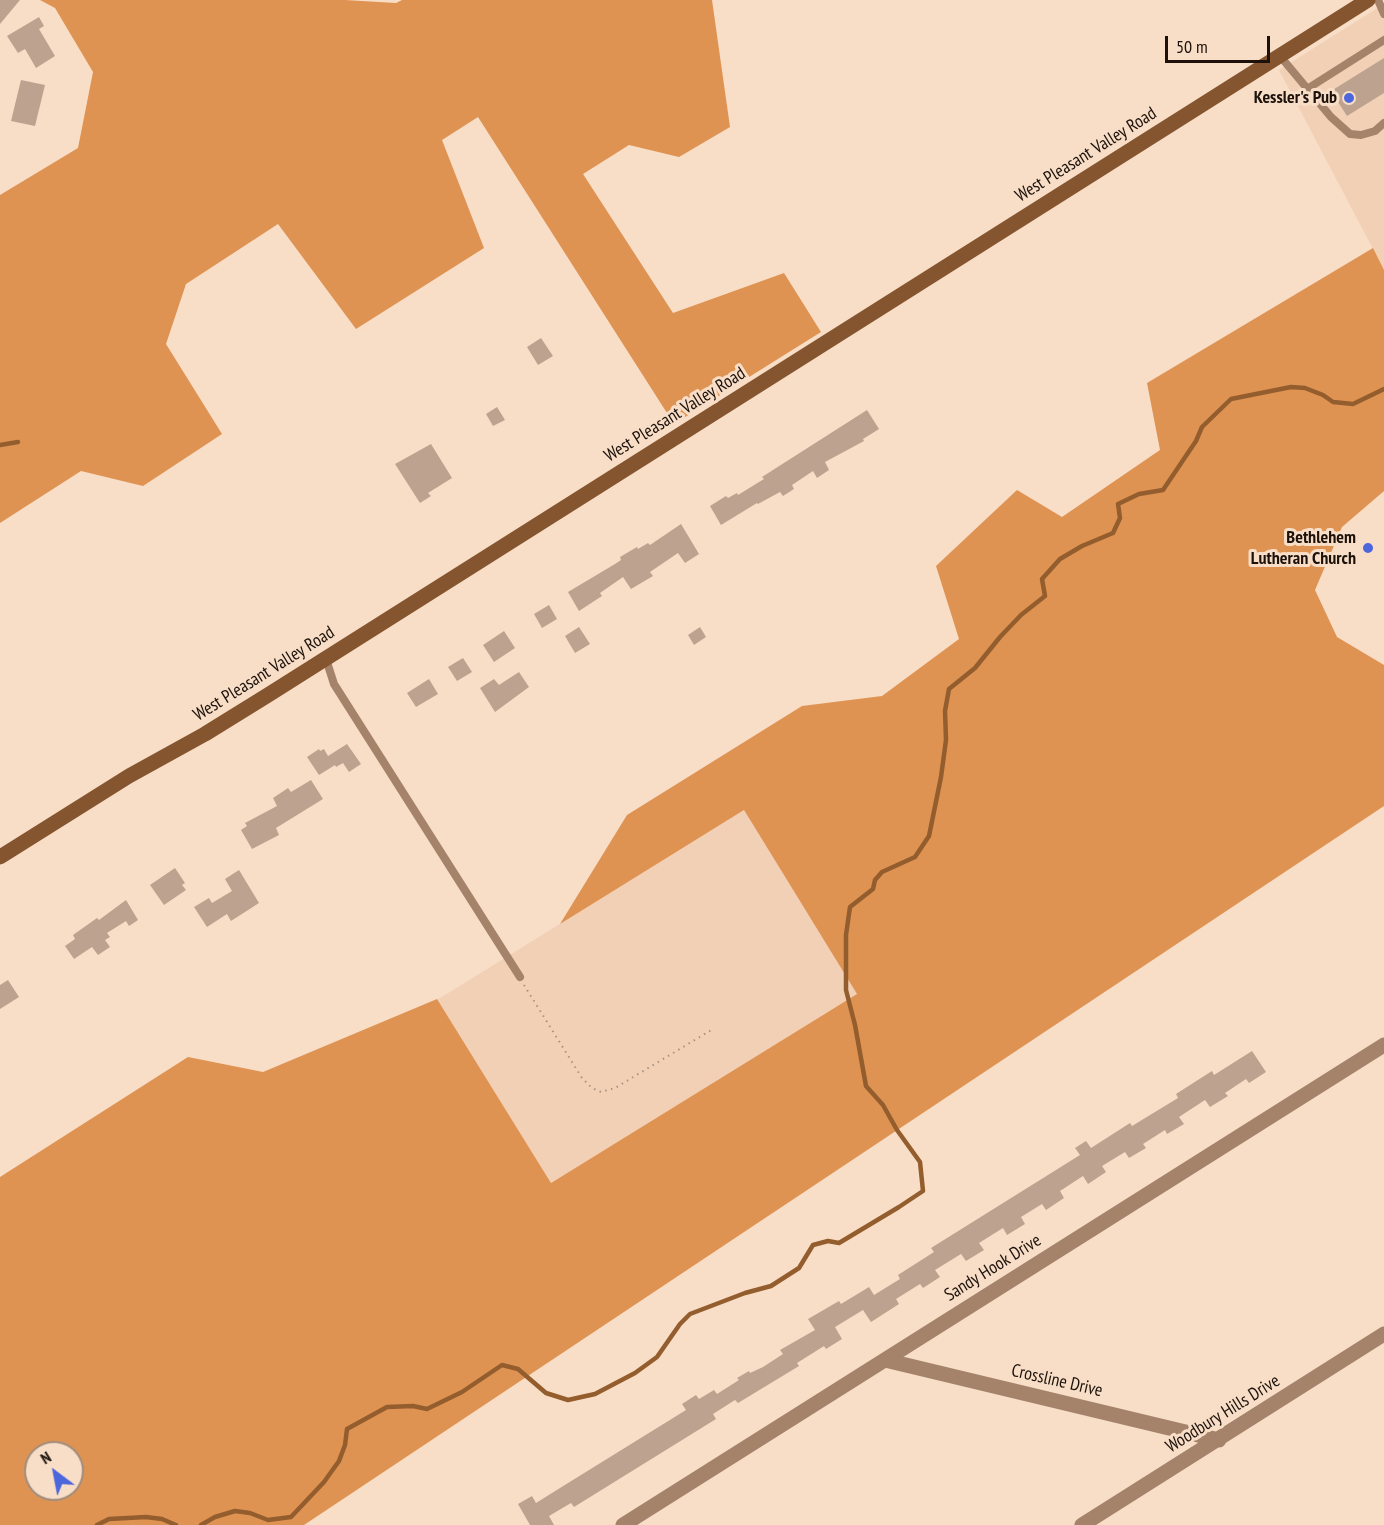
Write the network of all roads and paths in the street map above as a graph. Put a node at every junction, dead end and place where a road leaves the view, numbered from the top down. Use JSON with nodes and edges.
{"nodes":[{"id":1,"x":1370,"y":0,"type":"edge"},
{"id":2,"x":1384,"y":14,"type":"edge"},
{"id":3,"x":1384,"y":40,"type":"edge"},
{"id":4,"x":1280,"y":56,"type":"junction"},
{"id":5,"x":1307,"y":88,"type":"junction"},
{"id":6,"x":1384,"y":123,"type":"edge"},
{"id":7,"x":326,"y":659,"type":"junction"},
{"id":8,"x":0,"y":857,"type":"edge"},
{"id":9,"x":520,"y":977,"type":"joint"},
{"id":10,"x":714,"y":1029,"type":"dead end"},
{"id":11,"x":1384,"y":1045,"type":"edge"},
{"id":12,"x":1384,"y":1334,"type":"edge"},
{"id":13,"x":885,"y":1360,"type":"junction"},
{"id":14,"x":1219,"y":1440,"type":"junction"},
{"id":15,"x":623,"y":1525,"type":"edge"},
{"id":16,"x":1082,"y":1525,"type":"edge"}],
"edges":[{"from":1,"to":2,"type":"lane"},
{"from":1,"to":4,"type":"main road","name":"West Pleasant Valley Road"},
{"from":3,"to":5,"type":"lane"},
{"from":4,"to":5,"type":"lane"},
{"from":4,"to":7,"type":"main road","name":"West Pleasant Valley Road"},
{"from":5,"to":6,"type":"lane"},
{"from":7,"to":8,"type":"main road","name":"West Pleasant Valley Road"},
{"from":7,"to":9,"type":"lane"},
{"from":9,"to":10,"type":"path"},
{"from":11,"to":13,"type":"street","name":"Sandy Hook Drive"},
{"from":12,"to":14,"type":"street","name":"Woodbury Hills Drive"},
{"from":13,"to":14,"type":"street","name":"Crossline Drive"},
{"from":13,"to":15,"type":"street","name":"Sandy Hook Drive"},
{"from":14,"to":16,"type":"street","name":"Woodbury Hills Drive"}]}
